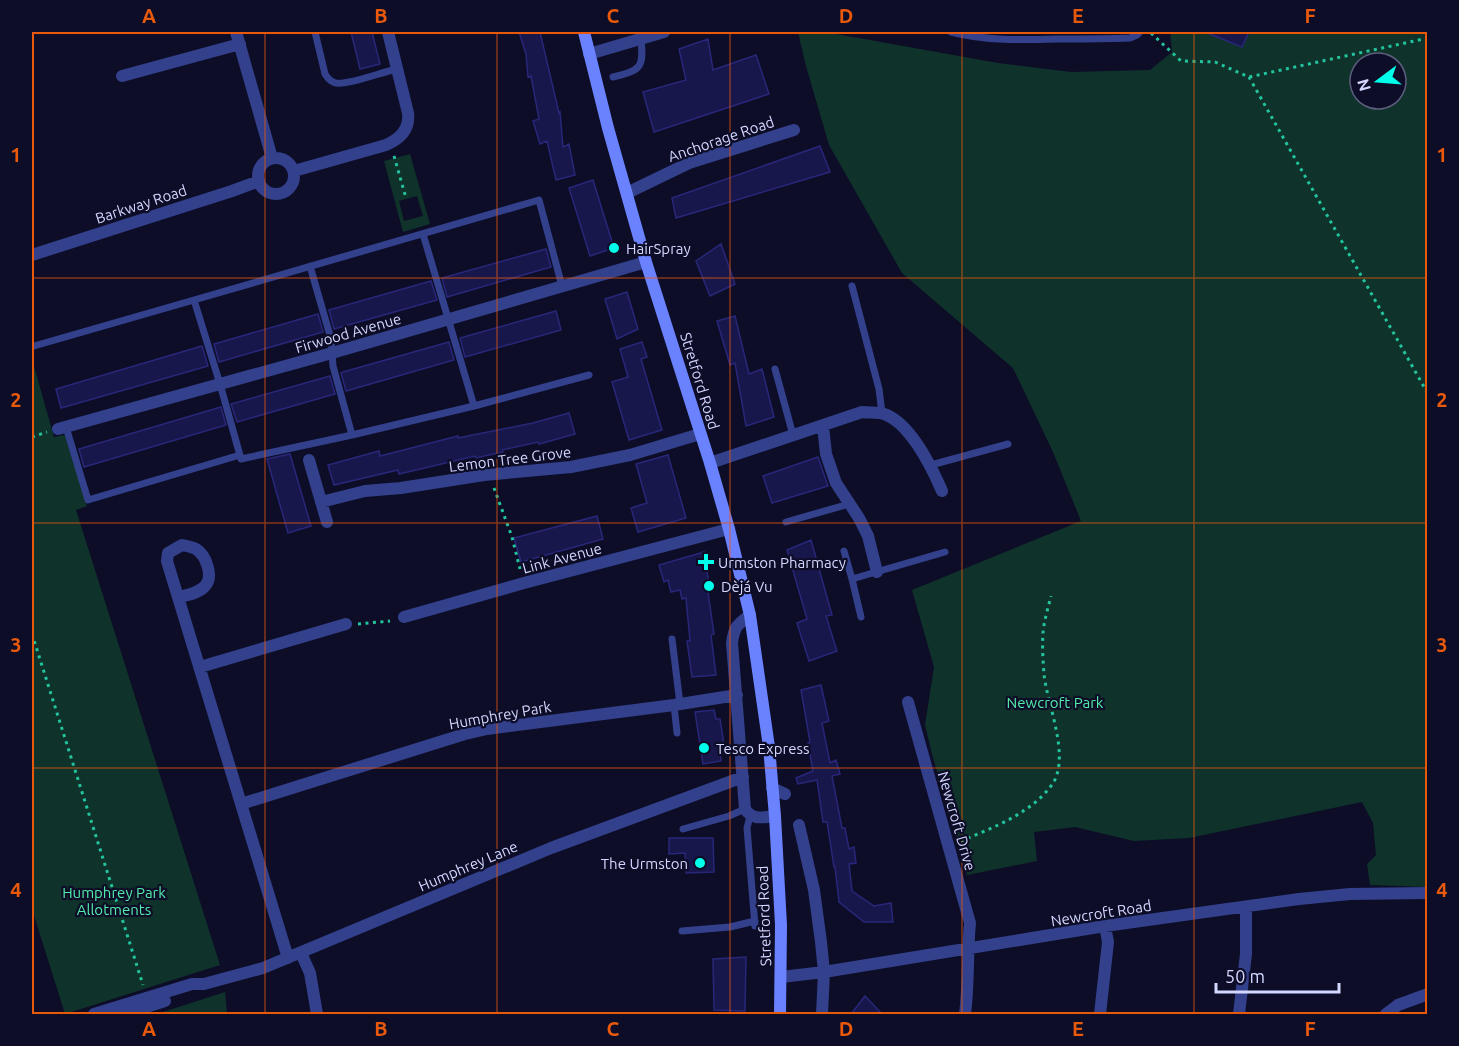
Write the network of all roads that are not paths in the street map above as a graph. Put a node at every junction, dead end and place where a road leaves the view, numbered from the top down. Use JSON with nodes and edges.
{"nodes":[{"id":1,"x":315,"y":32,"type":"edge"},
{"id":2,"x":388,"y":32,"type":"edge"},
{"id":3,"x":584,"y":32,"type":"edge"},
{"id":4,"x":664,"y":32,"type":"edge"},
{"id":5,"x":951,"y":32,"type":"edge"},
{"id":6,"x":1140,"y":32,"type":"edge"},
{"id":7,"x":238,"y":38,"type":"edge"},
{"id":8,"x":641,"y":39,"type":"junction"},
{"id":9,"x":589,"y":54,"type":"junction"},
{"id":10,"x":397,"y":69,"type":"junction"},
{"id":11,"x":122,"y":76,"type":"dead end"},
{"id":12,"x":613,"y":78,"type":"dead end"},
{"id":13,"x":794,"y":130,"type":"dead end"},
{"id":14,"x":272,"y":158,"type":"junction"},
{"id":15,"x":294,"y":171,"type":"junction"},
{"id":16,"x":259,"y":181,"type":"junction"},
{"id":17,"x":627,"y":193,"type":"junction"},
{"id":18,"x":423,"y":234,"type":"junction"},
{"id":19,"x":32,"y":255,"type":"edge"},
{"id":20,"x":646,"y":262,"type":"junction"},
{"id":21,"x":310,"y":266,"type":"junction"},
{"id":22,"x":562,"y":286,"type":"junction"},
{"id":23,"x":852,"y":286,"type":"dead end"},
{"id":24,"x":194,"y":300,"type":"junction"},
{"id":25,"x":448,"y":320,"type":"junction"},
{"id":26,"x":34,"y":346,"type":"dead end"},
{"id":27,"x":332,"y":353,"type":"junction"},
{"id":28,"x":775,"y":369,"type":"dead end"},
{"id":29,"x":589,"y":375,"type":"dead end"},
{"id":30,"x":220,"y":384,"type":"junction"},
{"id":31,"x":474,"y":406,"type":"junction"},
{"id":32,"x":882,"y":413,"type":"junction"},
{"id":33,"x":823,"y":426,"type":"junction"},
{"id":34,"x":62,"y":428,"type":"joint"},
{"id":35,"x":700,"y":434,"type":"junction"},
{"id":36,"x":352,"y":435,"type":"junction"},
{"id":37,"x":793,"y":435,"type":"junction"},
{"id":38,"x":1008,"y":444,"type":"dead end"},
{"id":39,"x":240,"y":455,"type":"junction"},
{"id":40,"x":309,"y":460,"type":"dead end"},
{"id":41,"x":710,"y":463,"type":"junction"},
{"id":42,"x":931,"y":465,"type":"junction"},
{"id":43,"x":942,"y":491,"type":"dead end"},
{"id":44,"x":321,"y":502,"type":"junction"},
{"id":45,"x":849,"y":504,"type":"junction"},
{"id":46,"x":327,"y":522,"type":"dead end"},
{"id":47,"x":786,"y":522,"type":"dead end"},
{"id":48,"x":729,"y":529,"type":"junction"},
{"id":49,"x":844,"y":551,"type":"dead end"},
{"id":50,"x":945,"y":552,"type":"dead end"},
{"id":51,"x":877,"y":572,"type":"junction"},
{"id":52,"x":852,"y":579,"type":"junction"},
{"id":53,"x":179,"y":597,"type":"dead end"},
{"id":54,"x":750,"y":615,"type":"junction"},
{"id":55,"x":404,"y":617,"type":"road end"},
{"id":56,"x":861,"y":617,"type":"dead end"},
{"id":57,"x":346,"y":624,"type":"road end"},
{"id":58,"x":672,"y":639,"type":"dead end"},
{"id":59,"x":200,"y":667,"type":"junction"},
{"id":60,"x":737,"y":695,"type":"junction"},
{"id":61,"x":908,"y":702,"type":"dead end"},
{"id":62,"x":677,"y":705,"type":"junction"},
{"id":63,"x":677,"y":733,"type":"dead end"},
{"id":64,"x":743,"y":777,"type":"junction"},
{"id":65,"x":772,"y":788,"type":"junction"},
{"id":66,"x":785,"y":794,"type":"dead end"},
{"id":67,"x":241,"y":804,"type":"junction"},
{"id":68,"x":748,"y":812,"type":"junction"},
{"id":69,"x":775,"y":816,"type":"junction"},
{"id":70,"x":799,"y":825,"type":"dead end"},
{"id":71,"x":683,"y":829,"type":"dead end"},
{"id":72,"x":1428,"y":893,"type":"edge"},
{"id":73,"x":1246,"y":907,"type":"junction"},
{"id":74,"x":1105,"y":926,"type":"junction"},
{"id":75,"x":682,"y":931,"type":"dead end"},
{"id":76,"x":967,"y":949,"type":"junction"},
{"id":77,"x":301,"y":953,"type":"junction"},
{"id":78,"x":288,"y":958,"type":"junction"},
{"id":79,"x":824,"y":972,"type":"junction"},
{"id":80,"x":781,"y":977,"type":"junction"},
{"id":81,"x":204,"y":984,"type":"junction"},
{"id":82,"x":1428,"y":994,"type":"edge"},
{"id":83,"x":94,"y":1014,"type":"edge"},
{"id":84,"x":124,"y":1014,"type":"edge"},
{"id":85,"x":317,"y":1014,"type":"edge"},
{"id":86,"x":780,"y":1014,"type":"edge"},
{"id":87,"x":822,"y":1014,"type":"edge"},
{"id":88,"x":966,"y":1014,"type":"edge"},
{"id":89,"x":1100,"y":1014,"type":"edge"},
{"id":90,"x":1239,"y":1014,"type":"edge"},
{"id":91,"x":1386,"y":1014,"type":"edge"}],
"edges":[{"from":1,"to":10,"type":"lane"},
{"from":2,"to":10,"type":"street"},
{"from":3,"to":9,"type":"main road","name":"Stretford Road"},
{"from":4,"to":8,"type":"street"},
{"from":5,"to":6,"type":"lane"},
{"from":7,"to":11,"type":"street"},
{"from":7,"to":14,"type":"street"},
{"from":8,"to":9,"type":"street"},
{"from":8,"to":12,"type":"lane"},
{"from":9,"to":17,"type":"main road","name":"Stretford Road"},
{"from":10,"to":15,"type":"street"},
{"from":13,"to":17,"type":"street","name":"Anchorage Road"},
{"from":14,"to":15,"type":"street"},
{"from":14,"to":16,"type":"street"},
{"from":15,"to":16,"type":"street"},
{"from":16,"to":19,"type":"street","name":"Barkway Road"},
{"from":17,"to":20,"type":"main road","name":"Stretford Road"},
{"from":18,"to":21,"type":"lane"},
{"from":18,"to":22,"type":"lane"},
{"from":18,"to":25,"type":"lane"},
{"from":20,"to":22,"type":"street","name":"Firwood Avenue"},
{"from":20,"to":35,"type":"main road","name":"Stretford Road"},
{"from":21,"to":24,"type":"lane"},
{"from":21,"to":27,"type":"lane"},
{"from":22,"to":25,"type":"street","name":"Firwood Avenue"},
{"from":23,"to":32,"type":"lane"},
{"from":24,"to":26,"type":"lane"},
{"from":24,"to":30,"type":"lane"},
{"from":25,"to":27,"type":"street","name":"Firwood Avenue"},
{"from":25,"to":31,"type":"lane"},
{"from":27,"to":30,"type":"street","name":"Firwood Avenue"},
{"from":27,"to":36,"type":"lane"},
{"from":28,"to":37,"type":"lane"},
{"from":29,"to":31,"type":"lane"},
{"from":30,"to":34,"type":"street","name":"Firwood Avenue"},
{"from":30,"to":39,"type":"lane"},
{"from":31,"to":36,"type":"lane"},
{"from":32,"to":33,"type":"street"},
{"from":32,"to":42,"type":"street"},
{"from":33,"to":37,"type":"street"},
{"from":33,"to":45,"type":"street"},
{"from":34,"to":39,"type":"lane"},
{"from":35,"to":41,"type":"main road","name":"Stretford Road"},
{"from":35,"to":44,"type":"street","name":"Lemon Tree Grove"},
{"from":36,"to":39,"type":"lane"},
{"from":37,"to":41,"type":"street"},
{"from":38,"to":42,"type":"lane"},
{"from":40,"to":44,"type":"street"},
{"from":41,"to":48,"type":"main road","name":"Stretford Road"},
{"from":42,"to":43,"type":"street"},
{"from":44,"to":46,"type":"street"},
{"from":45,"to":47,"type":"lane"},
{"from":45,"to":51,"type":"street"},
{"from":48,"to":54,"type":"main road","name":"Stretford Road"},
{"from":48,"to":55,"type":"street","name":"Link Avenue"},
{"from":49,"to":52,"type":"lane"},
{"from":50,"to":51,"type":"lane"},
{"from":51,"to":52,"type":"lane"},
{"from":52,"to":56,"type":"lane"},
{"from":53,"to":59,"type":"street"},
{"from":54,"to":60,"type":"street"},
{"from":54,"to":65,"type":"main road","name":"Stretford Road"},
{"from":57,"to":59,"type":"street"},
{"from":58,"to":62,"type":"lane"},
{"from":59,"to":67,"type":"street"},
{"from":60,"to":62,"type":"street","name":"Humphrey Park"},
{"from":60,"to":64,"type":"street"},
{"from":61,"to":76,"type":"street","name":"Newcroft Drive"},
{"from":62,"to":63,"type":"lane"},
{"from":62,"to":67,"type":"street","name":"Humphrey Park"},
{"from":64,"to":68,"type":"street"},
{"from":64,"to":77,"type":"street","name":"Humphrey Lane"},
{"from":65,"to":66,"type":"street"},
{"from":65,"to":69,"type":"main road","name":"Stretford Road"},
{"from":67,"to":78,"type":"street"},
{"from":68,"to":69,"type":"street"},
{"from":68,"to":71,"type":"lane"},
{"from":68,"to":75,"type":"lane"},
{"from":69,"to":80,"type":"main road","name":"Stretford Road"},
{"from":70,"to":79,"type":"street"},
{"from":72,"to":73,"type":"street","name":"Newcroft Road"},
{"from":73,"to":74,"type":"street","name":"Newcroft Road"},
{"from":73,"to":90,"type":"street"},
{"from":74,"to":76,"type":"street","name":"Newcroft Road"},
{"from":74,"to":89,"type":"street"},
{"from":76,"to":79,"type":"street","name":"Newcroft Road"},
{"from":76,"to":88,"type":"street","name":"Newcroft Drive"},
{"from":77,"to":78,"type":"street","name":"Humphrey Lane"},
{"from":77,"to":85,"type":"street"},
{"from":78,"to":81,"type":"street","name":"Humphrey Lane"},
{"from":79,"to":80,"type":"street","name":"Newcroft Road"},
{"from":79,"to":87,"type":"street"},
{"from":80,"to":86,"type":"main road","name":"Stretford Road"},
{"from":81,"to":83,"type":"street","name":"Humphrey Lane"},
{"from":81,"to":84,"type":"street","name":"Humphrey Lane"},
{"from":82,"to":91,"type":"street"}]}
